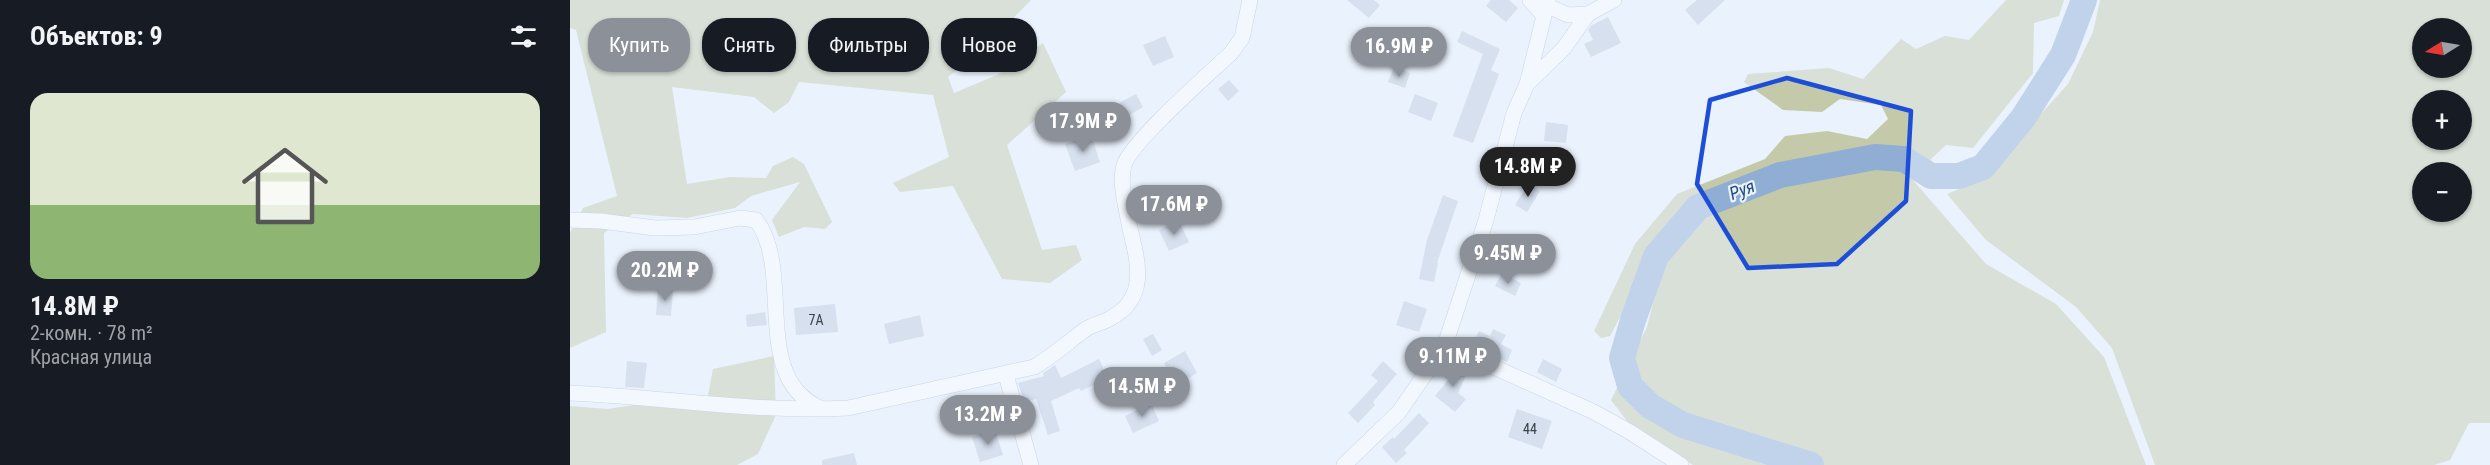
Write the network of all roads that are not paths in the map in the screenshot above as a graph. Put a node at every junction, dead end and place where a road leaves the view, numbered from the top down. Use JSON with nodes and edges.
{"nodes":[{"id":1,"x":1250,"y":0,"type":"edge"},
{"id":2,"x":1530,"y":0,"type":"edge"},
{"id":3,"x":1614,"y":0,"type":"edge"},
{"id":4,"x":1546,"y":7,"type":"edge"},
{"id":5,"x":1588,"y":14,"type":"junction"},
{"id":6,"x":1527,"y":84,"type":"junction"},
{"id":7,"x":570,"y":220,"type":"edge"},
{"id":8,"x":1445,"y":345,"type":"junction"},
{"id":9,"x":1006,"y":375,"type":"junction"},
{"id":10,"x":570,"y":393,"type":"edge"},
{"id":11,"x":823,"y":409,"type":"junction"},
{"id":12,"x":1031,"y":465,"type":"edge"},
{"id":13,"x":1344,"y":465,"type":"edge"},
{"id":14,"x":1681,"y":465,"type":"edge"}],
"edges":[{"from":1,"to":9,"type":"street"},
{"from":2,"to":4,"type":"street"},
{"from":3,"to":5,"type":"street"},
{"from":4,"to":5,"type":"street"},
{"from":4,"to":6,"type":"street"},
{"from":5,"to":6,"type":"street"},
{"from":6,"to":8,"type":"street"},
{"from":7,"to":11,"type":"street"},
{"from":8,"to":13,"type":"street"},
{"from":8,"to":14,"type":"street"},
{"from":9,"to":11,"type":"street"},
{"from":9,"to":12,"type":"street"},
{"from":10,"to":11,"type":"street"}]}
